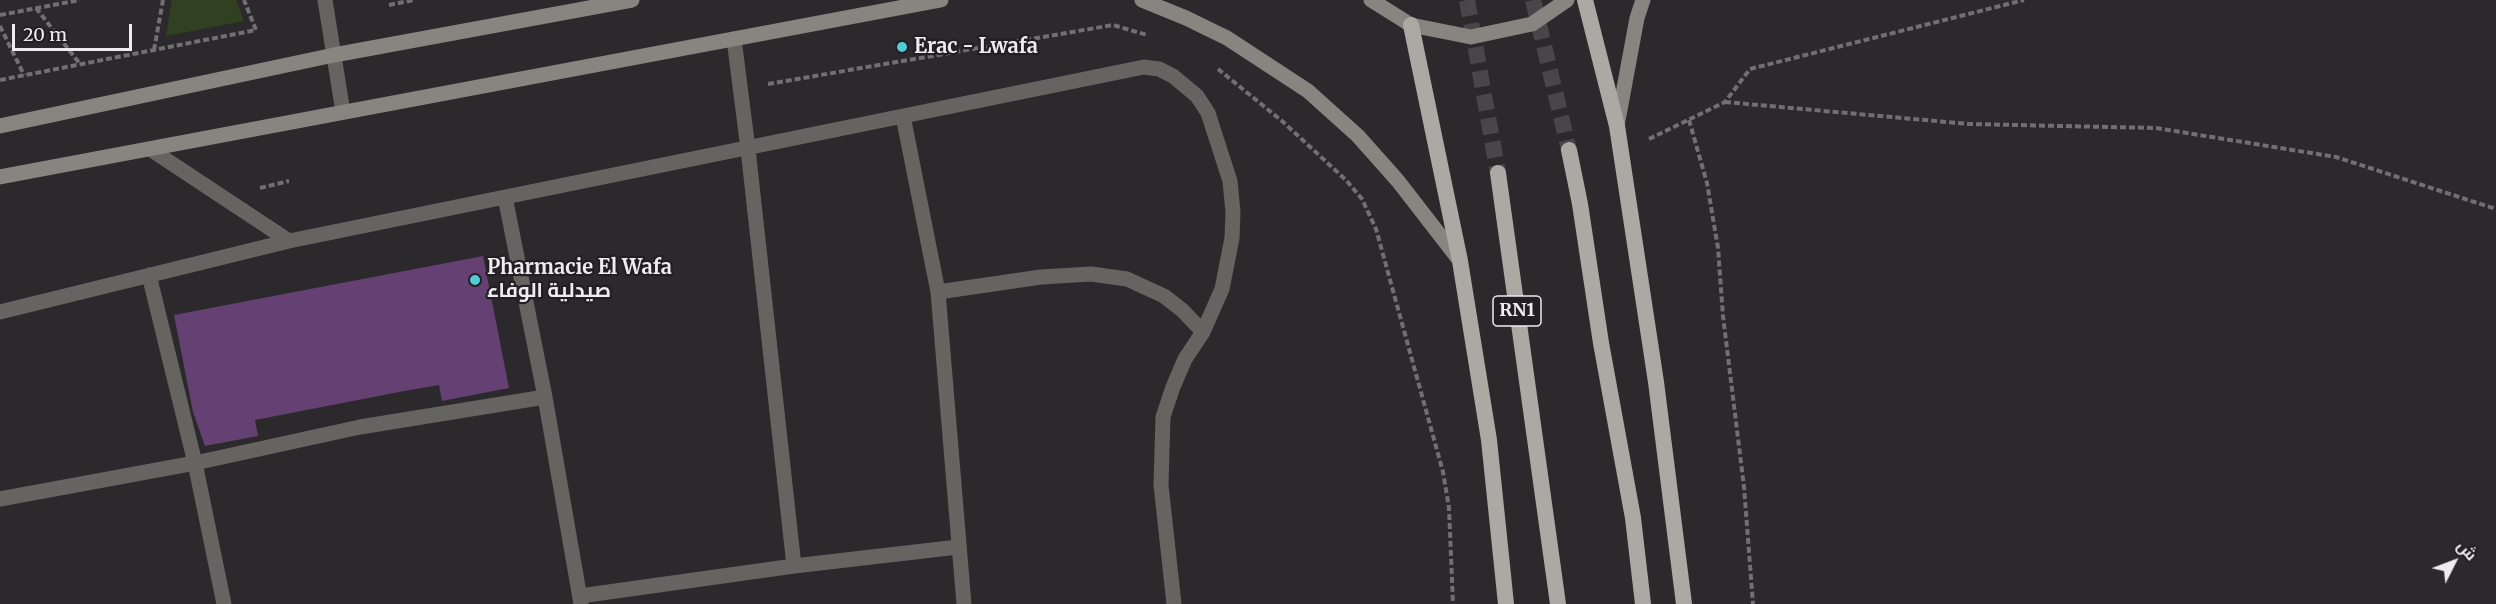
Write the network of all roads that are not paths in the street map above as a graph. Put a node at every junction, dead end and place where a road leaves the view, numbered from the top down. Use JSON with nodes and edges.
{"nodes":[{"id":1,"x":325,"y":0,"type":"edge"},
{"id":2,"x":632,"y":0,"type":"edge"},
{"id":3,"x":941,"y":0,"type":"edge"},
{"id":4,"x":1142,"y":0,"type":"edge"},
{"id":5,"x":1371,"y":0,"type":"edge"},
{"id":6,"x":1567,"y":0,"type":"edge"},
{"id":7,"x":1585,"y":0,"type":"edge"},
{"id":8,"x":1643,"y":0,"type":"edge"},
{"id":9,"x":1411,"y":25,"type":"junction"},
{"id":10,"x":734,"y":39,"type":"junction"},
{"id":11,"x":334,"y":55,"type":"junction"},
{"id":12,"x":343,"y":112,"type":"junction"},
{"id":13,"x":903,"y":116,"type":"junction"},
{"id":14,"x":0,"y":126,"type":"edge"},
{"id":15,"x":1617,"y":126,"type":"junction"},
{"id":16,"x":150,"y":149,"type":"junction"},
{"id":17,"x":748,"y":149,"type":"junction"},
{"id":18,"x":1569,"y":150,"type":"tunnel mouth"},
{"id":19,"x":1498,"y":173,"type":"tunnel mouth"},
{"id":20,"x":0,"y":177,"type":"edge"},
{"id":21,"x":505,"y":197,"type":"junction"},
{"id":22,"x":289,"y":241,"type":"junction"},
{"id":23,"x":1460,"y":261,"type":"junction"},
{"id":24,"x":149,"y":275,"type":"junction"},
{"id":25,"x":938,"y":292,"type":"junction"},
{"id":26,"x":0,"y":312,"type":"edge"},
{"id":27,"x":1203,"y":332,"type":"junction"},
{"id":28,"x":545,"y":397,"type":"junction"},
{"id":29,"x":195,"y":463,"type":"junction"},
{"id":30,"x":0,"y":499,"type":"edge"},
{"id":31,"x":958,"y":547,"type":"junction"},
{"id":32,"x":794,"y":566,"type":"junction"},
{"id":33,"x":580,"y":600,"type":"edge"},
{"id":34,"x":224,"y":604,"type":"edge"},
{"id":35,"x":964,"y":604,"type":"edge"},
{"id":36,"x":1174,"y":604,"type":"edge"},
{"id":37,"x":1506,"y":604,"type":"edge"},
{"id":38,"x":1558,"y":604,"type":"edge"},
{"id":39,"x":1643,"y":604,"type":"edge"},
{"id":40,"x":1684,"y":604,"type":"edge"}],
"edges":[{"from":1,"to":11,"type":"street"},
{"from":2,"to":11,"type":"main road"},
{"from":3,"to":10,"type":"main road"},
{"from":4,"to":23,"type":"main road"},
{"from":5,"to":9,"type":"main road"},
{"from":6,"to":9,"type":"main road"},
{"from":7,"to":15,"type":"highway"},
{"from":8,"to":15,"type":"main road"},
{"from":9,"to":23,"type":"highway"},
{"from":10,"to":12,"type":"main road"},
{"from":10,"to":17,"type":"street"},
{"from":11,"to":12,"type":"street"},
{"from":11,"to":14,"type":"main road"},
{"from":12,"to":16,"type":"main road"},
{"from":13,"to":17,"type":"street"},
{"from":13,"to":25,"type":"street"},
{"from":13,"to":27,"type":"street"},
{"from":15,"to":40,"type":"highway"},
{"from":16,"to":20,"type":"main road"},
{"from":16,"to":22,"type":"street"},
{"from":17,"to":21,"type":"street"},
{"from":17,"to":32,"type":"street"},
{"from":18,"to":39,"type":"highway"},
{"from":19,"to":38,"type":"highway","number":"RN1"},
{"from":21,"to":22,"type":"street"},
{"from":21,"to":28,"type":"street"},
{"from":22,"to":24,"type":"street"},
{"from":23,"to":37,"type":"highway"},
{"from":24,"to":26,"type":"street"},
{"from":24,"to":29,"type":"street"},
{"from":25,"to":27,"type":"street"},
{"from":25,"to":31,"type":"street"},
{"from":27,"to":36,"type":"street"},
{"from":28,"to":29,"type":"street"},
{"from":28,"to":33,"type":"street"},
{"from":29,"to":30,"type":"street"},
{"from":29,"to":34,"type":"street"},
{"from":31,"to":32,"type":"street"},
{"from":31,"to":35,"type":"street"},
{"from":32,"to":33,"type":"street"}]}
